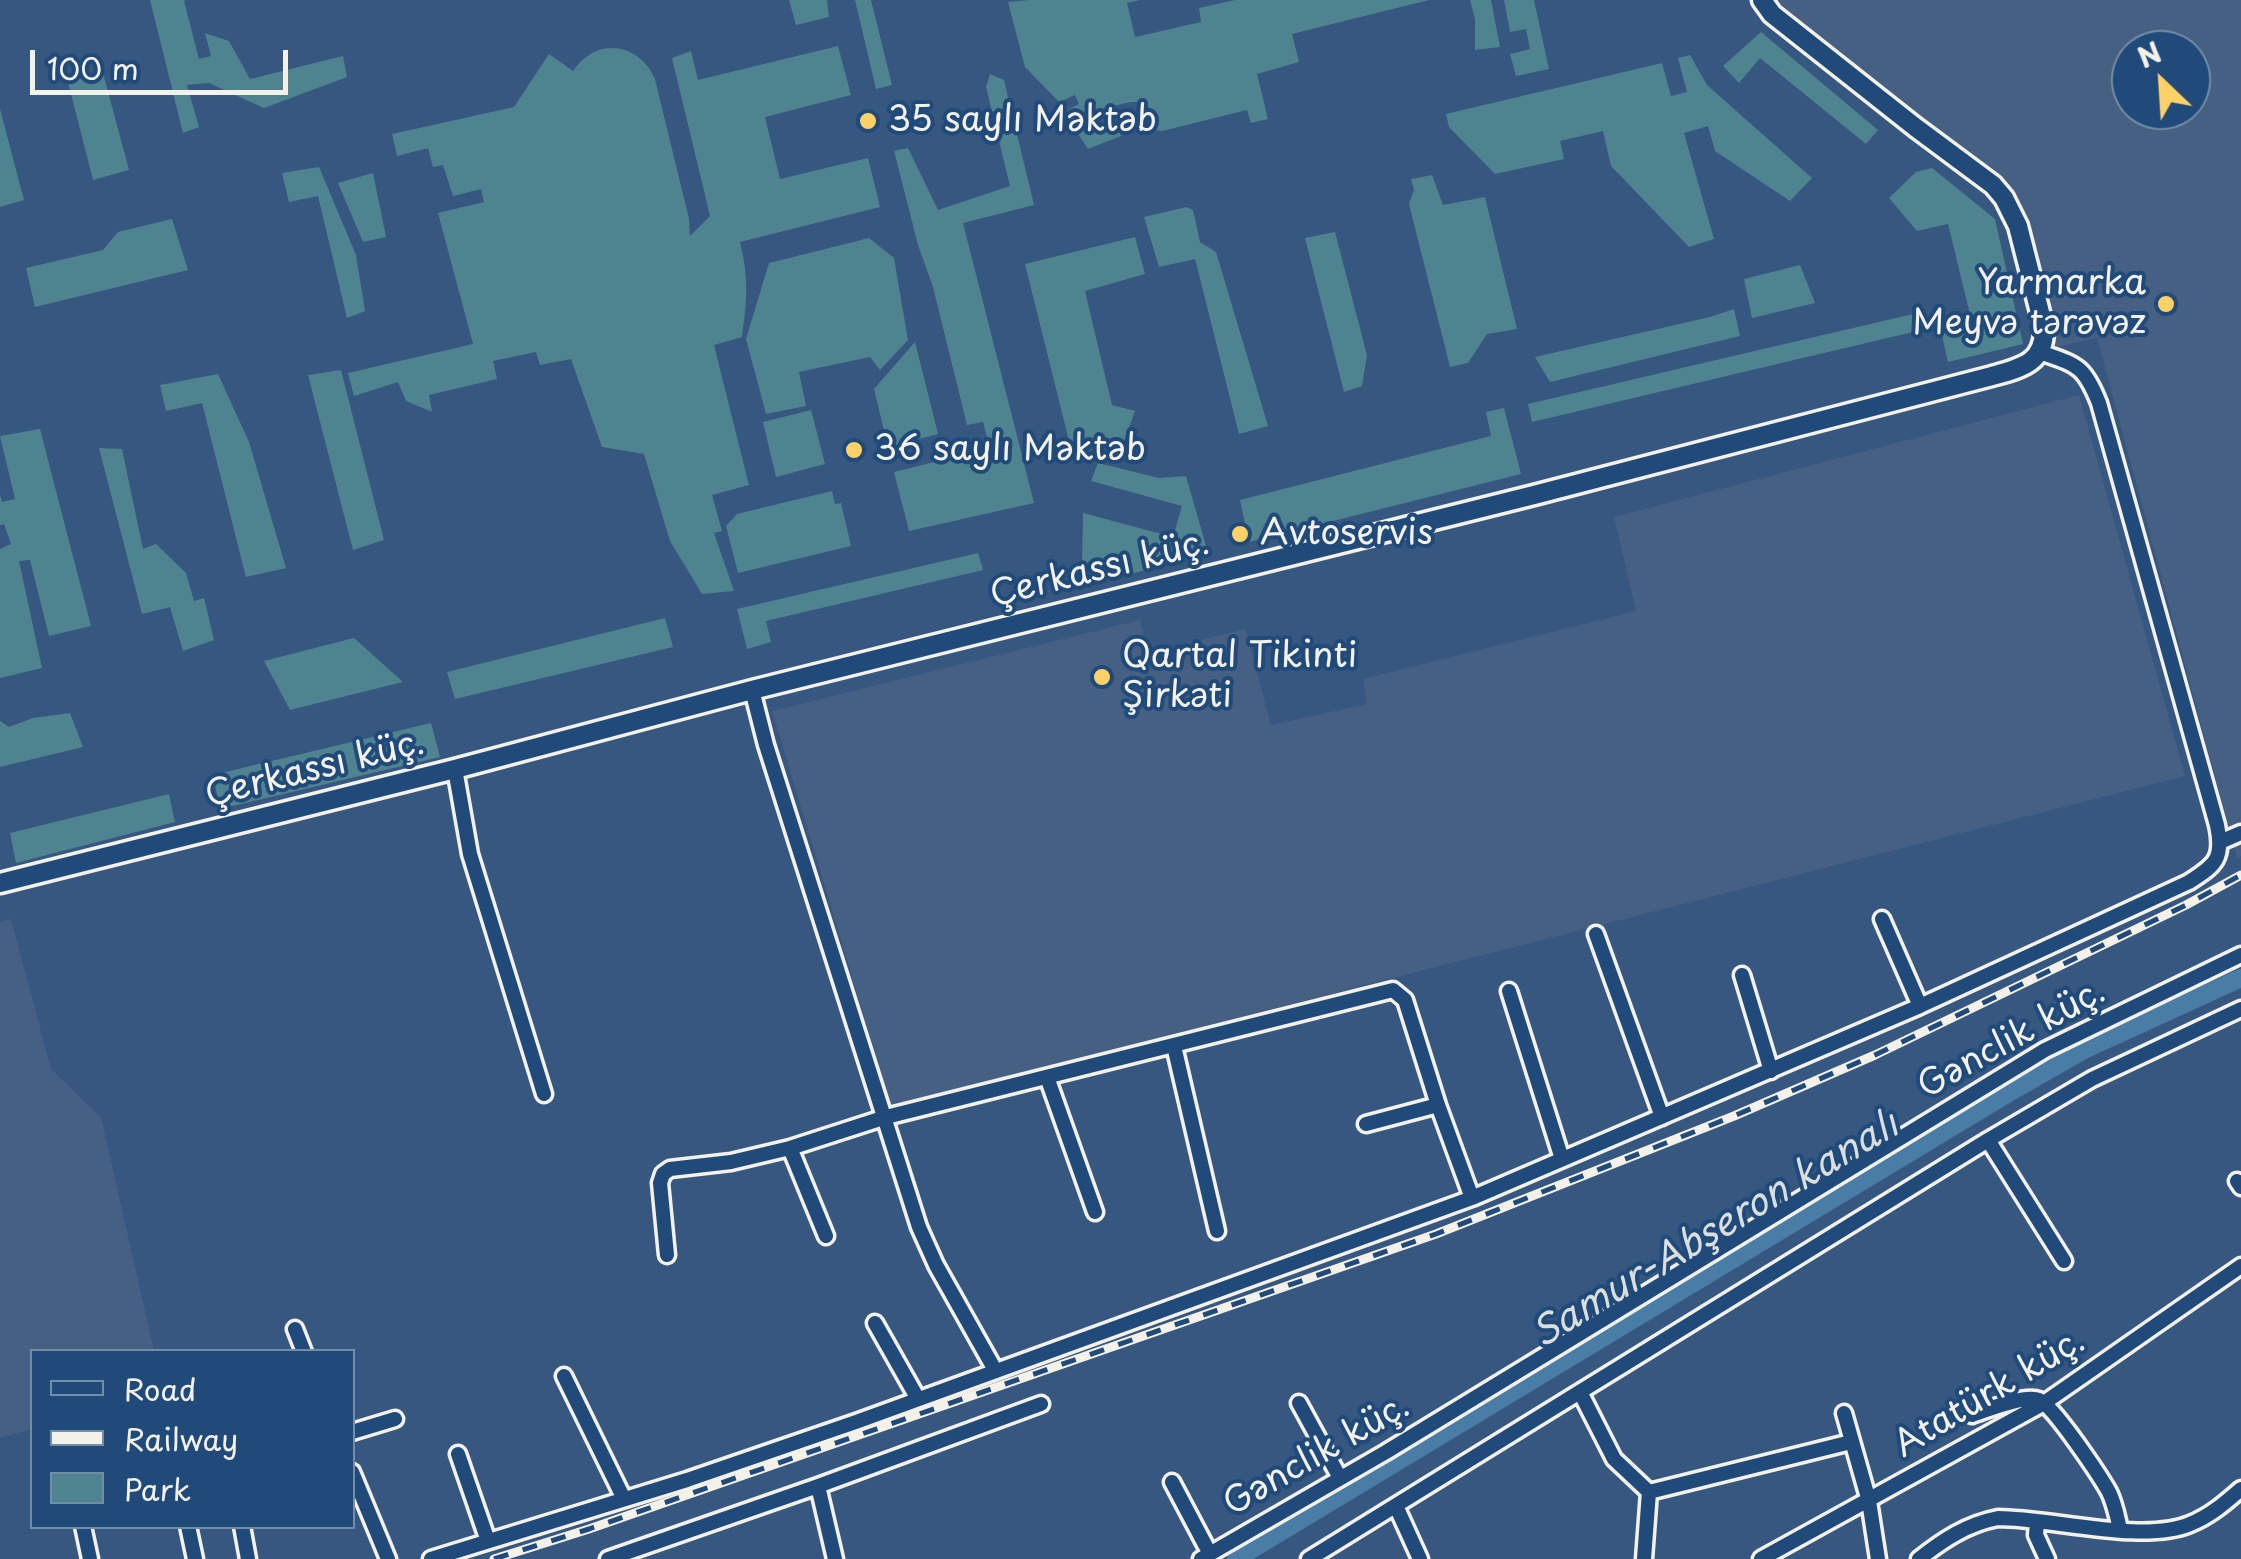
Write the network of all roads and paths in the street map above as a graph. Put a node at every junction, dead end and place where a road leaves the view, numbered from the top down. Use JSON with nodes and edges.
{"nodes":[{"id":1,"x":1762,"y":0,"type":"edge"},
{"id":2,"x":2040,"y":352,"type":"junction"},
{"id":3,"x":752,"y":690,"type":"junction"},
{"id":4,"x":455,"y":769,"type":"junction"},
{"id":5,"x":2241,"y":832,"type":"edge"},
{"id":6,"x":2220,"y":842,"type":"junction"},
{"id":7,"x":0,"y":883,"type":"edge"},
{"id":8,"x":1882,"y":919,"type":"dead end"},
{"id":9,"x":1596,"y":934,"type":"dead end"},
{"id":10,"x":2241,"y":956,"type":"edge"},
{"id":11,"x":1742,"y":975,"type":"dead end"},
{"id":12,"x":1509,"y":991,"type":"dead end"},
{"id":13,"x":1920,"y":1006,"type":"junction"},
{"id":14,"x":2241,"y":1009,"type":"edge"},
{"id":15,"x":1174,"y":1046,"type":"junction"},
{"id":16,"x":1771,"y":1071,"type":"junction"},
{"id":17,"x":1046,"y":1078,"type":"junction"},
{"id":18,"x":544,"y":1094,"type":"dead end"},
{"id":19,"x":1438,"y":1105,"type":"junction"},
{"id":20,"x":886,"y":1116,"type":"junction"},
{"id":21,"x":1662,"y":1116,"type":"junction"},
{"id":22,"x":1366,"y":1124,"type":"dead end"},
{"id":23,"x":1988,"y":1140,"type":"junction"},
{"id":24,"x":790,"y":1148,"type":"junction"},
{"id":25,"x":1562,"y":1159,"type":"junction"},
{"id":26,"x":1472,"y":1198,"type":"junction"},
{"id":27,"x":1095,"y":1212,"type":"dead end"},
{"id":28,"x":1216,"y":1231,"type":"dead end"},
{"id":29,"x":826,"y":1236,"type":"dead end"},
{"id":30,"x":667,"y":1255,"type":"dead end"},
{"id":31,"x":2064,"y":1261,"type":"dead end"},
{"id":32,"x":2241,"y":1266,"type":"edge"},
{"id":33,"x":875,"y":1323,"type":"dead end"},
{"id":34,"x":295,"y":1329,"type":"dead end"},
{"id":35,"x":303,"y":1349,"type":"edge"},
{"id":36,"x":995,"y":1370,"type":"junction"},
{"id":37,"x":564,"y":1376,"type":"dead end"},
{"id":38,"x":1580,"y":1392,"type":"junction"},
{"id":39,"x":918,"y":1399,"type":"junction"},
{"id":40,"x":1299,"y":1403,"type":"dead end"},
{"id":41,"x":2044,"y":1403,"type":"junction"},
{"id":42,"x":1041,"y":1404,"type":"dead end"},
{"id":43,"x":1844,"y":1412,"type":"dead end"},
{"id":44,"x":1972,"y":1415,"type":"dead end"},
{"id":45,"x":395,"y":1419,"type":"dead end"},
{"id":46,"x":355,"y":1431,"type":"edge"},
{"id":47,"x":1851,"y":1442,"type":"junction"},
{"id":48,"x":458,"y":1454,"type":"dead end"},
{"id":49,"x":1340,"y":1478,"type":"junction"},
{"id":50,"x":355,"y":1479,"type":"edge"},
{"id":51,"x":1172,"y":1482,"type":"dead end"},
{"id":52,"x":818,"y":1486,"type":"junction"},
{"id":53,"x":2241,"y":1489,"type":"edge"},
{"id":54,"x":1649,"y":1492,"type":"junction"},
{"id":55,"x":624,"y":1499,"type":"junction"},
{"id":56,"x":1869,"y":1501,"type":"junction"},
{"id":57,"x":1396,"y":1506,"type":"junction"},
{"id":58,"x":2037,"y":1522,"type":"junction"},
{"id":59,"x":84,"y":1529,"type":"edge"},
{"id":60,"x":189,"y":1529,"type":"edge"},
{"id":61,"x":243,"y":1529,"type":"edge"},
{"id":62,"x":2120,"y":1529,"type":"junction"},
{"id":63,"x":488,"y":1541,"type":"junction"},
{"id":64,"x":660,"y":1542,"type":"junction"},
{"id":65,"x":1205,"y":1556,"type":"edge"},
{"id":66,"x":90,"y":1559,"type":"edge"},
{"id":67,"x":195,"y":1559,"type":"edge"},
{"id":68,"x":248,"y":1559,"type":"edge"},
{"id":69,"x":388,"y":1559,"type":"edge"},
{"id":70,"x":431,"y":1559,"type":"edge"},
{"id":71,"x":608,"y":1559,"type":"edge"},
{"id":72,"x":663,"y":1559,"type":"edge"},
{"id":73,"x":834,"y":1559,"type":"edge"},
{"id":74,"x":1308,"y":1559,"type":"edge"},
{"id":75,"x":1420,"y":1559,"type":"edge"},
{"id":76,"x":1644,"y":1559,"type":"edge"},
{"id":77,"x":1762,"y":1559,"type":"edge"},
{"id":78,"x":1878,"y":1559,"type":"edge"},
{"id":79,"x":1918,"y":1559,"type":"edge"},
{"id":80,"x":2047,"y":1559,"type":"edge"}],
"edges":[{"from":1,"to":2,"type":"street"},
{"from":2,"to":3,"type":"street","name":"Çerkassı küç."},
{"from":2,"to":6,"type":"street"},
{"from":3,"to":4,"type":"street","name":"Çerkassı küç."},
{"from":3,"to":20,"type":"street"},
{"from":4,"to":7,"type":"street","name":"Çerkassı küç."},
{"from":4,"to":18,"type":"street"},
{"from":5,"to":6,"type":"street"},
{"from":6,"to":13,"type":"street"},
{"from":8,"to":13,"type":"street"},
{"from":9,"to":21,"type":"street"},
{"from":10,"to":49,"type":"street","name":"Gənclik küç."},
{"from":11,"to":16,"type":"street"},
{"from":12,"to":25,"type":"street"},
{"from":13,"to":16,"type":"street"},
{"from":14,"to":23,"type":"street","name":"Gənclik küç."},
{"from":15,"to":17,"type":"street"},
{"from":15,"to":19,"type":"street"},
{"from":15,"to":28,"type":"street"},
{"from":16,"to":21,"type":"street"},
{"from":17,"to":20,"type":"street"},
{"from":17,"to":27,"type":"street"},
{"from":19,"to":22,"type":"street"},
{"from":19,"to":26,"type":"street"},
{"from":20,"to":24,"type":"street"},
{"from":20,"to":36,"type":"street"},
{"from":21,"to":25,"type":"street"},
{"from":23,"to":31,"type":"street"},
{"from":23,"to":38,"type":"street","name":"Gənclik küç."},
{"from":24,"to":29,"type":"street"},
{"from":24,"to":30,"type":"street"},
{"from":25,"to":26,"type":"street"},
{"from":26,"to":36,"type":"street"},
{"from":32,"to":41,"type":"street","name":"Atatürk küç."},
{"from":33,"to":39,"type":"street"},
{"from":34,"to":35,"type":"street"},
{"from":36,"to":39,"type":"street"},
{"from":37,"to":55,"type":"street"},
{"from":38,"to":54,"type":"street"},
{"from":38,"to":57,"type":"street","name":"Gənclik küç."},
{"from":39,"to":55,"type":"street"},
{"from":40,"to":49,"type":"street"},
{"from":41,"to":44,"type":"street"},
{"from":41,"to":56,"type":"street","name":"Atatürk küç."},
{"from":41,"to":62,"type":"street"},
{"from":42,"to":52,"type":"street"},
{"from":43,"to":47,"type":"street"},
{"from":45,"to":46,"type":"street"},
{"from":47,"to":54,"type":"street"},
{"from":47,"to":56,"type":"street"},
{"from":48,"to":63,"type":"street"},
{"from":49,"to":65,"type":"street","name":"Gənclik küç."},
{"from":50,"to":69,"type":"street"},
{"from":51,"to":65,"type":"street"},
{"from":52,"to":64,"type":"street"},
{"from":52,"to":73,"type":"street"},
{"from":53,"to":62,"type":"street"},
{"from":54,"to":76,"type":"street"},
{"from":55,"to":63,"type":"street"},
{"from":56,"to":77,"type":"street","name":"Atatürk küç."},
{"from":56,"to":78,"type":"street"},
{"from":57,"to":74,"type":"street","name":"Gənclik küç."},
{"from":57,"to":75,"type":"street"},
{"from":58,"to":62,"type":"street"},
{"from":58,"to":79,"type":"street"},
{"from":58,"to":80,"type":"street"},
{"from":59,"to":66,"type":"street"},
{"from":60,"to":67,"type":"street"},
{"from":61,"to":68,"type":"street"},
{"from":63,"to":70,"type":"street"},
{"from":64,"to":71,"type":"street"},
{"from":64,"to":72,"type":"street"}]}
